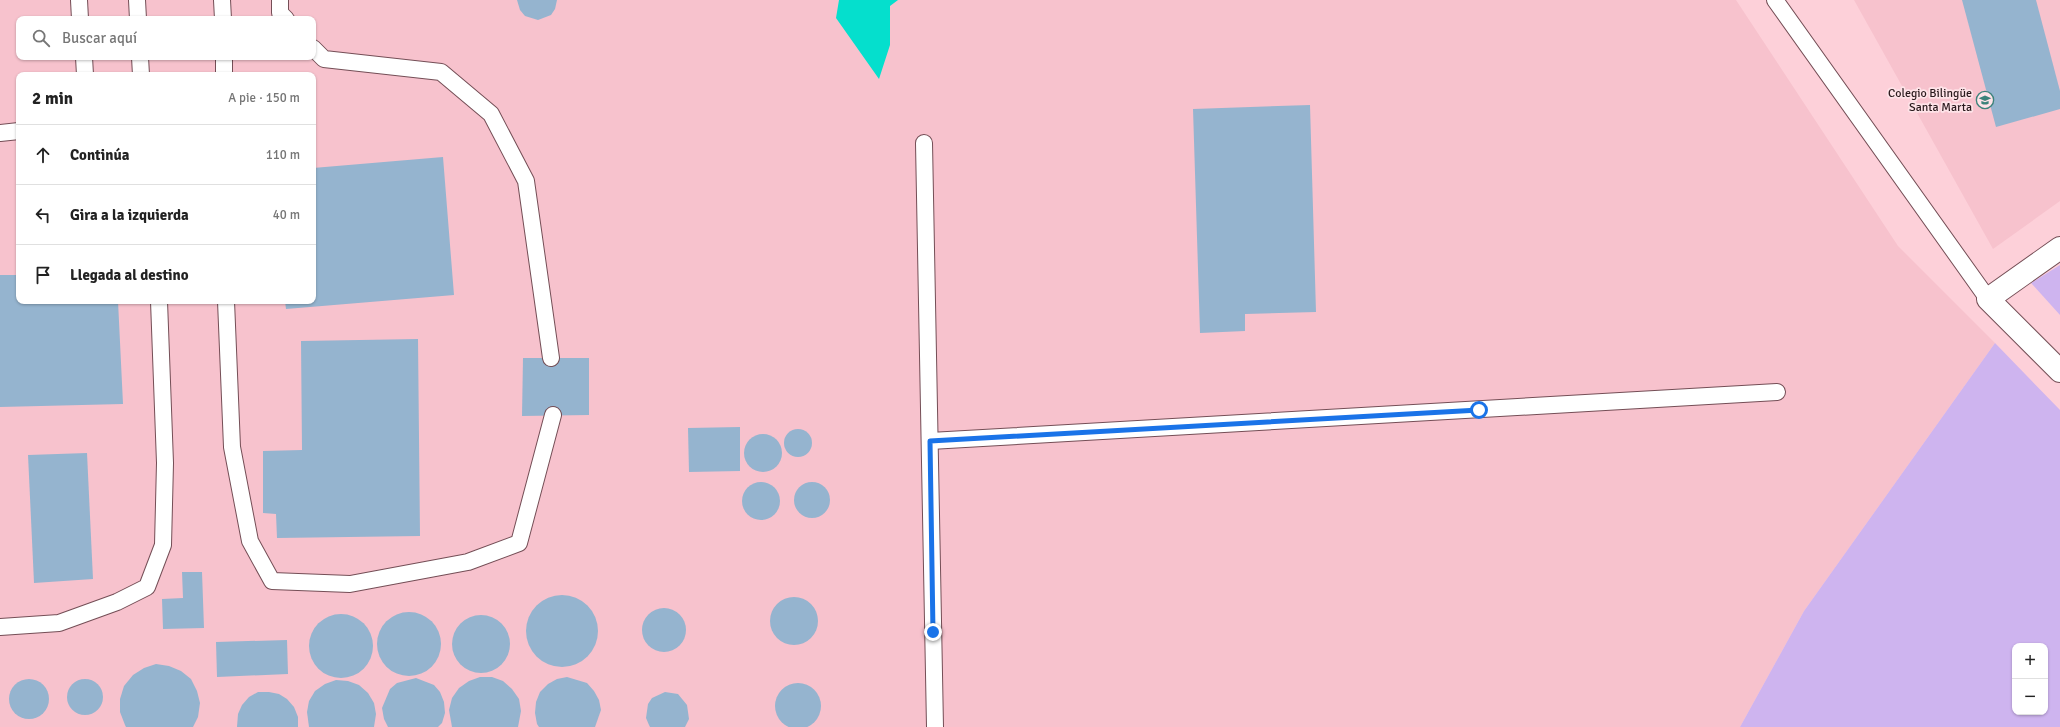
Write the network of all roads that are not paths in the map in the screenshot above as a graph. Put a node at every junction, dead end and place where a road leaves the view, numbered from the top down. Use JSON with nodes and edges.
{"nodes":[{"id":1,"x":79,"y":0,"type":"edge"},
{"id":2,"x":137,"y":0,"type":"edge"},
{"id":3,"x":222,"y":0,"type":"edge"},
{"id":4,"x":280,"y":0,"type":"edge"},
{"id":5,"x":1775,"y":0,"type":"edge"},
{"id":6,"x":80,"y":16,"type":"edge"},
{"id":7,"x":138,"y":16,"type":"edge"},
{"id":8,"x":223,"y":16,"type":"edge"},
{"id":9,"x":283,"y":16,"type":"edge"},
{"id":10,"x":316,"y":51,"type":"edge"},
{"id":11,"x":84,"y":60,"type":"edge"},
{"id":12,"x":140,"y":60,"type":"edge"},
{"id":13,"x":224,"y":60,"type":"edge"},
{"id":14,"x":85,"y":72,"type":"edge"},
{"id":15,"x":141,"y":72,"type":"edge"},
{"id":16,"x":224,"y":72,"type":"edge"},
{"id":17,"x":16,"y":131,"type":"edge"},
{"id":18,"x":0,"y":133,"type":"edge"},
{"id":19,"x":924,"y":143,"type":"dead end"},
{"id":20,"x":2060,"y":248,"type":"edge"},
{"id":21,"x":1988,"y":298,"type":"junction"},
{"id":22,"x":159,"y":304,"type":"edge"},
{"id":23,"x":226,"y":304,"type":"edge"},
{"id":24,"x":551,"y":358,"type":"dead end"},
{"id":25,"x":2060,"y":371,"type":"edge"},
{"id":26,"x":1777,"y":392,"type":"dead end"},
{"id":27,"x":552,"y":415,"type":"dead end"},
{"id":28,"x":930,"y":441,"type":"junction"},
{"id":29,"x":0,"y":627,"type":"edge"},
{"id":30,"x":935,"y":727,"type":"edge"}],
"edges":[{"from":1,"to":6,"type":"lane"},
{"from":2,"to":7,"type":"lane"},
{"from":3,"to":8,"type":"lane"},
{"from":4,"to":9,"type":"lane"},
{"from":5,"to":21,"type":"lane"},
{"from":10,"to":24,"type":"lane"},
{"from":11,"to":14,"type":"lane"},
{"from":12,"to":15,"type":"lane"},
{"from":13,"to":16,"type":"lane"},
{"from":17,"to":18,"type":"lane"},
{"from":19,"to":28,"type":"lane"},
{"from":20,"to":21,"type":"street"},
{"from":21,"to":25,"type":"street"},
{"from":22,"to":29,"type":"lane"},
{"from":23,"to":27,"type":"lane"},
{"from":26,"to":28,"type":"lane"},
{"from":28,"to":30,"type":"lane"}]}
